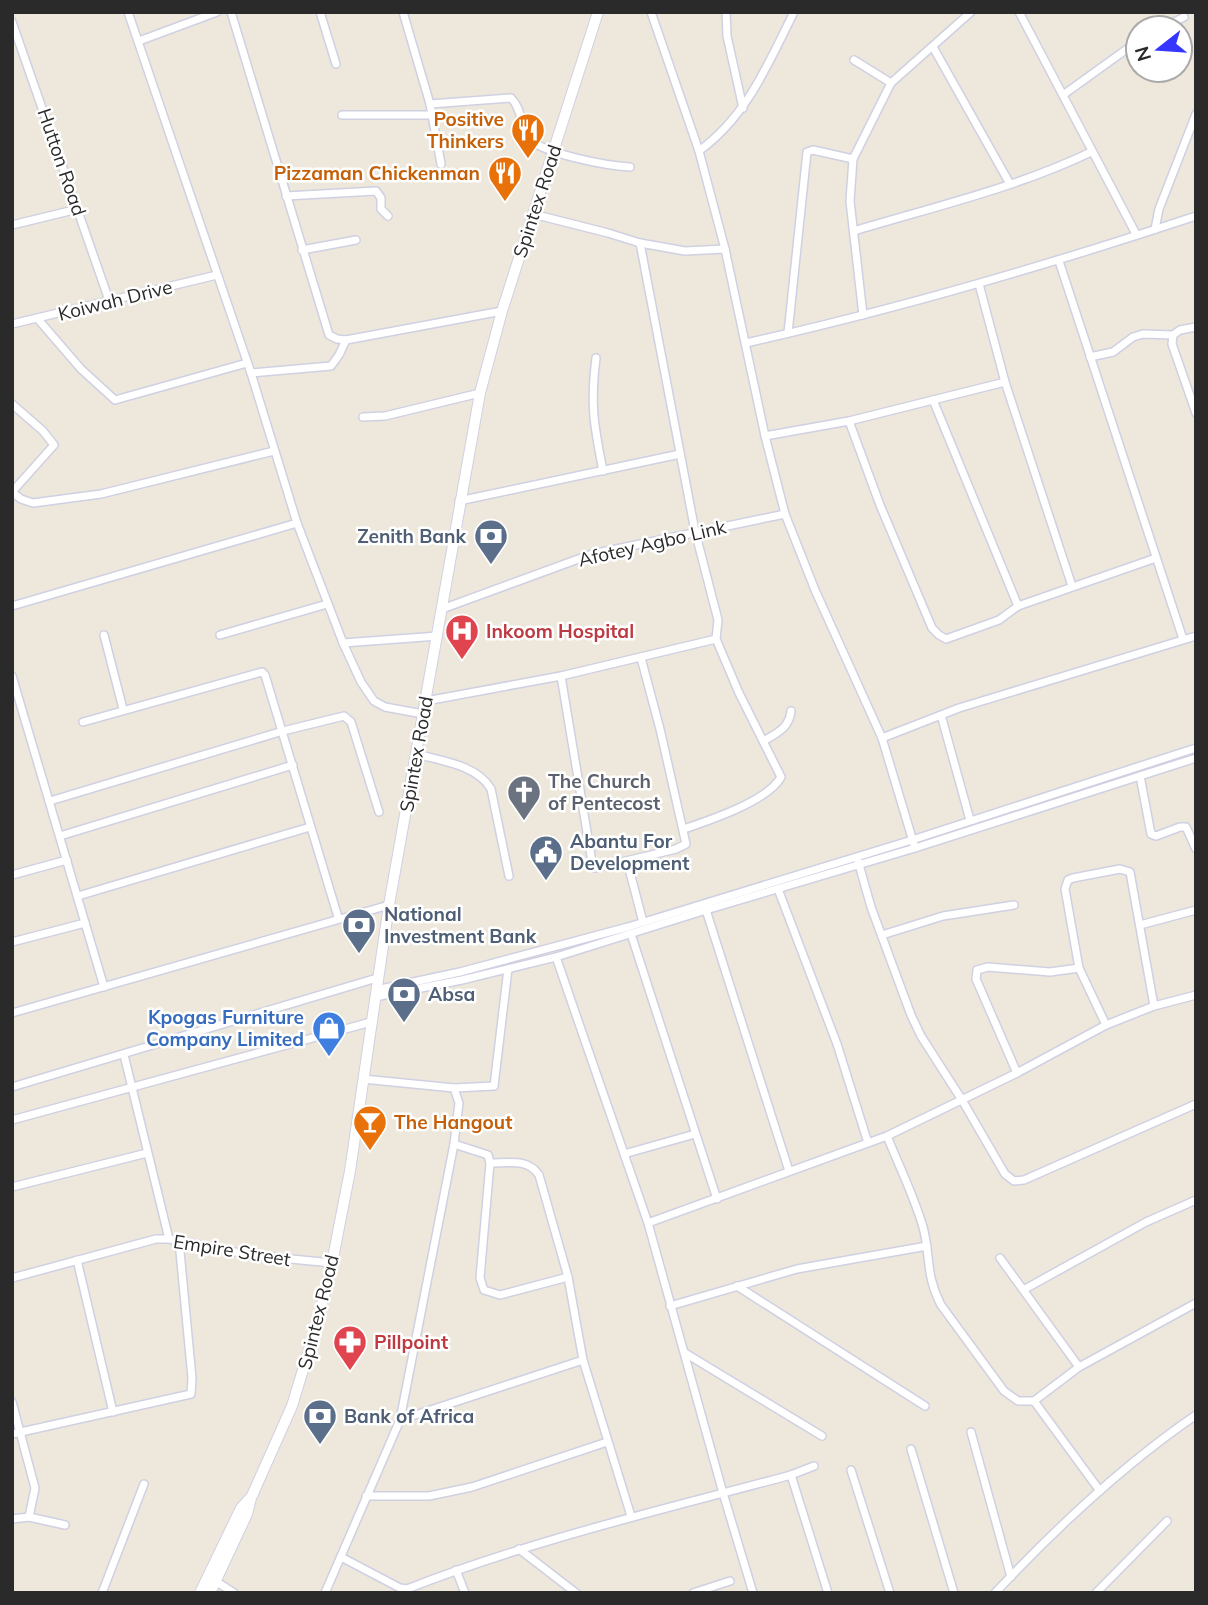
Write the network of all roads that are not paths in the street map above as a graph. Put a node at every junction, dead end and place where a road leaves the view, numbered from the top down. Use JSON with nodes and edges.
{"nodes":[{"id":1,"x":128,"y":12,"type":"edge"},
{"id":2,"x":217,"y":12,"type":"edge"},
{"id":3,"x":231,"y":12,"type":"edge"},
{"id":4,"x":320,"y":12,"type":"edge"},
{"id":5,"x":403,"y":12,"type":"edge"},
{"id":6,"x":598,"y":12,"type":"edge"},
{"id":7,"x":650,"y":12,"type":"edge"},
{"id":8,"x":726,"y":12,"type":"edge"},
{"id":9,"x":794,"y":12,"type":"edge"},
{"id":10,"x":971,"y":12,"type":"edge"},
{"id":11,"x":1021,"y":13,"type":"edge"},
{"id":12,"x":12,"y":22,"type":"edge"},
{"id":13,"x":139,"y":41,"type":"junction"},
{"id":14,"x":933,"y":47,"type":"junction"},
{"id":15,"x":1124,"y":51,"type":"edge"},
{"id":16,"x":854,"y":60,"type":"dead end"},
{"id":17,"x":336,"y":64,"type":"dead end"},
{"id":18,"x":891,"y":83,"type":"junction"},
{"id":19,"x":1063,"y":95,"type":"junction"},
{"id":20,"x":430,"y":104,"type":"junction"},
{"id":21,"x":743,"y":108,"type":"junction"},
{"id":22,"x":1196,"y":114,"type":"edge"},
{"id":23,"x":342,"y":115,"type":"dead end"},
{"id":24,"x":433,"y":115,"type":"junction"},
{"id":25,"x":554,"y":150,"type":"junction"},
{"id":26,"x":699,"y":152,"type":"junction"},
{"id":27,"x":1091,"y":152,"type":"junction"},
{"id":28,"x":853,"y":159,"type":"junction"},
{"id":29,"x":441,"y":164,"type":"dead end"},
{"id":30,"x":630,"y":167,"type":"dead end"},
{"id":31,"x":1010,"y":184,"type":"junction"},
{"id":32,"x":286,"y":196,"type":"junction"},
{"id":33,"x":78,"y":209,"type":"junction"},
{"id":34,"x":533,"y":214,"type":"junction"},
{"id":35,"x":388,"y":216,"type":"dead end"},
{"id":36,"x":1196,"y":216,"type":"edge"},
{"id":37,"x":12,"y":225,"type":"edge"},
{"id":38,"x":1155,"y":229,"type":"junction"},
{"id":39,"x":854,"y":231,"type":"junction"},
{"id":40,"x":1136,"y":234,"type":"junction"},
{"id":41,"x":356,"y":240,"type":"dead end"},
{"id":42,"x":640,"y":243,"type":"junction"},
{"id":43,"x":725,"y":249,"type":"junction"},
{"id":44,"x":302,"y":250,"type":"junction"},
{"id":45,"x":1059,"y":261,"type":"junction"},
{"id":46,"x":217,"y":275,"type":"junction"},
{"id":47,"x":979,"y":284,"type":"junction"},
{"id":48,"x":110,"y":303,"type":"junction"},
{"id":49,"x":502,"y":311,"type":"junction"},
{"id":50,"x":863,"y":315,"type":"junction"},
{"id":51,"x":37,"y":318,"type":"junction"},
{"id":52,"x":12,"y":324,"type":"edge"},
{"id":53,"x":1196,"y":327,"type":"edge"},
{"id":54,"x":788,"y":334,"type":"junction"},
{"id":55,"x":1172,"y":335,"type":"junction"},
{"id":56,"x":346,"y":340,"type":"junction"},
{"id":57,"x":746,"y":343,"type":"junction"},
{"id":58,"x":1090,"y":357,"type":"junction"},
{"id":59,"x":596,"y":358,"type":"dead end"},
{"id":60,"x":247,"y":363,"type":"junction"},
{"id":61,"x":251,"y":373,"type":"junction"},
{"id":62,"x":1004,"y":382,"type":"junction"},
{"id":63,"x":480,"y":393,"type":"junction"},
{"id":64,"x":933,"y":400,"type":"junction"},
{"id":65,"x":12,"y":404,"type":"edge"},
{"id":66,"x":1196,"y":413,"type":"edge"},
{"id":67,"x":363,"y":417,"type":"dead end"},
{"id":68,"x":849,"y":421,"type":"junction"},
{"id":69,"x":765,"y":436,"type":"junction"},
{"id":70,"x":274,"y":452,"type":"junction"},
{"id":71,"x":680,"y":454,"type":"junction"},
{"id":72,"x":603,"y":471,"type":"junction"},
{"id":73,"x":12,"y":492,"type":"edge"},
{"id":74,"x":459,"y":502,"type":"junction"},
{"id":75,"x":785,"y":514,"type":"junction"},
{"id":76,"x":297,"y":523,"type":"junction"},
{"id":77,"x":695,"y":531,"type":"junction"},
{"id":78,"x":1156,"y":558,"type":"junction"},
{"id":79,"x":1072,"y":586,"type":"junction"},
{"id":80,"x":327,"y":604,"type":"junction"},
{"id":81,"x":12,"y":606,"type":"edge"},
{"id":82,"x":1018,"y":606,"type":"junction"},
{"id":83,"x":442,"y":609,"type":"junction"},
{"id":84,"x":104,"y":635,"type":"dead end"},
{"id":85,"x":220,"y":635,"type":"dead end"},
{"id":86,"x":438,"y":636,"type":"junction"},
{"id":87,"x":1196,"y":636,"type":"edge"},
{"id":88,"x":716,"y":639,"type":"junction"},
{"id":89,"x":1182,"y":639,"type":"junction"},
{"id":90,"x":344,"y":643,"type":"junction"},
{"id":91,"x":640,"y":658,"type":"junction"},
{"id":92,"x":12,"y":676,"type":"edge"},
{"id":93,"x":561,"y":676,"type":"junction"},
{"id":94,"x":426,"y":701,"type":"junction"},
{"id":95,"x":123,"y":709,"type":"junction"},
{"id":96,"x":22,"y":710,"type":"junction"},
{"id":97,"x":791,"y":710,"type":"dead end"},
{"id":98,"x":12,"y":711,"type":"edge"},
{"id":99,"x":423,"y":714,"type":"junction"},
{"id":100,"x":941,"y":715,"type":"junction"},
{"id":101,"x":83,"y":722,"type":"dead end"},
{"id":102,"x":283,"y":731,"type":"junction"},
{"id":103,"x":882,"y":738,"type":"junction"},
{"id":104,"x":764,"y":741,"type":"junction"},
{"id":105,"x":1196,"y":748,"type":"edge"},
{"id":106,"x":416,"y":754,"type":"junction"},
{"id":107,"x":1196,"y":758,"type":"edge"},
{"id":108,"x":293,"y":765,"type":"junction"},
{"id":109,"x":1140,"y":776,"type":"junction"},
{"id":110,"x":50,"y":801,"type":"junction"},
{"id":111,"x":379,"y":812,"type":"dead end"},
{"id":112,"x":971,"y":820,"type":"junction"},
{"id":113,"x":310,"y":827,"type":"junction"},
{"id":114,"x":684,"y":829,"type":"junction"},
{"id":115,"x":60,"y":836,"type":"junction"},
{"id":116,"x":914,"y":844,"type":"junction"},
{"id":117,"x":1196,"y":849,"type":"edge"},
{"id":118,"x":67,"y":860,"type":"junction"},
{"id":119,"x":858,"y":860,"type":"junction"},
{"id":120,"x":627,"y":861,"type":"junction"},
{"id":121,"x":12,"y":875,"type":"edge"},
{"id":122,"x":509,"y":876,"type":"dead end"},
{"id":123,"x":778,"y":889,"type":"junction"},
{"id":124,"x":78,"y":896,"type":"junction"},
{"id":125,"x":389,"y":905,"type":"junction"},
{"id":126,"x":1014,"y":905,"type":"dead end"},
{"id":127,"x":706,"y":910,"type":"junction"},
{"id":128,"x":1196,"y":910,"type":"edge"},
{"id":129,"x":338,"y":918,"type":"junction"},
{"id":130,"x":643,"y":922,"type":"junction"},
{"id":131,"x":85,"y":923,"type":"junction"},
{"id":132,"x":1140,"y":925,"type":"junction"},
{"id":133,"x":631,"y":934,"type":"junction"},
{"id":134,"x":881,"y":935,"type":"junction"},
{"id":135,"x":12,"y":942,"type":"edge"},
{"id":136,"x":556,"y":957,"type":"junction"},
{"id":137,"x":1079,"y":968,"type":"junction"},
{"id":138,"x":508,"y":969,"type":"junction"},
{"id":139,"x":377,"y":978,"type":"junction"},
{"id":140,"x":104,"y":987,"type":"junction"},
{"id":141,"x":375,"y":993,"type":"junction"},
{"id":142,"x":1196,"y":995,"type":"edge"},
{"id":143,"x":1154,"y":1006,"type":"junction"},
{"id":144,"x":12,"y":1013,"type":"edge"},
{"id":145,"x":371,"y":1022,"type":"junction"},
{"id":146,"x":1106,"y":1025,"type":"junction"},
{"id":147,"x":124,"y":1055,"type":"junction"},
{"id":148,"x":1017,"y":1073,"type":"junction"},
{"id":149,"x":363,"y":1079,"type":"junction"},
{"id":150,"x":12,"y":1087,"type":"edge"},
{"id":151,"x":132,"y":1088,"type":"junction"},
{"id":152,"x":454,"y":1088,"type":"junction"},
{"id":153,"x":962,"y":1100,"type":"junction"},
{"id":154,"x":1196,"y":1104,"type":"edge"},
{"id":155,"x":12,"y":1120,"type":"edge"},
{"id":156,"x":695,"y":1134,"type":"junction"},
{"id":157,"x":887,"y":1136,"type":"junction"},
{"id":158,"x":867,"y":1143,"type":"junction"},
{"id":159,"x":454,"y":1144,"type":"junction"},
{"id":160,"x":148,"y":1153,"type":"junction"},
{"id":161,"x":624,"y":1154,"type":"junction"},
{"id":162,"x":490,"y":1163,"type":"junction"},
{"id":163,"x":789,"y":1171,"type":"junction"},
{"id":164,"x":12,"y":1187,"type":"edge"},
{"id":165,"x":717,"y":1199,"type":"junction"},
{"id":166,"x":1196,"y":1200,"type":"edge"},
{"id":167,"x":648,"y":1223,"type":"junction"},
{"id":168,"x":169,"y":1239,"type":"junction"},
{"id":169,"x":179,"y":1241,"type":"junction"},
{"id":170,"x":927,"y":1246,"type":"junction"},
{"id":171,"x":1000,"y":1258,"type":"dead end"},
{"id":172,"x":77,"y":1259,"type":"junction"},
{"id":173,"x":332,"y":1263,"type":"junction"},
{"id":174,"x":568,"y":1276,"type":"junction"},
{"id":175,"x":12,"y":1278,"type":"edge"},
{"id":176,"x":737,"y":1286,"type":"junction"},
{"id":177,"x":1024,"y":1289,"type":"junction"},
{"id":178,"x":1196,"y":1303,"type":"edge"},
{"id":179,"x":670,"y":1306,"type":"junction"},
{"id":180,"x":684,"y":1352,"type":"junction"},
{"id":181,"x":583,"y":1360,"type":"junction"},
{"id":182,"x":1079,"y":1367,"type":"junction"},
{"id":183,"x":1034,"y":1401,"type":"junction"},
{"id":184,"x":12,"y":1402,"type":"edge"},
{"id":185,"x":925,"y":1406,"type":"dead end"},
{"id":186,"x":113,"y":1412,"type":"junction"},
{"id":187,"x":1196,"y":1415,"type":"edge"},
{"id":188,"x":400,"y":1420,"type":"junction"},
{"id":189,"x":21,"y":1431,"type":"junction"},
{"id":190,"x":971,"y":1432,"type":"dead end"},
{"id":191,"x":12,"y":1434,"type":"edge"},
{"id":192,"x":822,"y":1436,"type":"dead end"},
{"id":193,"x":607,"y":1442,"type":"junction"},
{"id":194,"x":911,"y":1449,"type":"dead end"},
{"id":195,"x":814,"y":1466,"type":"dead end"},
{"id":196,"x":851,"y":1470,"type":"dead end"},
{"id":197,"x":791,"y":1475,"type":"junction"},
{"id":198,"x":144,"y":1484,"type":"dead end"},
{"id":199,"x":1100,"y":1491,"type":"junction"},
{"id":200,"x":723,"y":1493,"type":"junction"},
{"id":201,"x":366,"y":1496,"type":"junction"},
{"id":202,"x":631,"y":1516,"type":"junction"},
{"id":203,"x":29,"y":1517,"type":"junction"},
{"id":204,"x":12,"y":1519,"type":"edge"},
{"id":205,"x":1167,"y":1521,"type":"dead end"},
{"id":206,"x":65,"y":1525,"type":"dead end"},
{"id":207,"x":519,"y":1549,"type":"junction"},
{"id":208,"x":341,"y":1557,"type":"junction"},
{"id":209,"x":456,"y":1570,"type":"junction"},
{"id":210,"x":1011,"y":1577,"type":"junction"},
{"id":211,"x":211,"y":1579,"type":"junction"},
{"id":212,"x":730,"y":1581,"type":"dead end"},
{"id":213,"x":102,"y":1593,"type":"edge"},
{"id":214,"x":200,"y":1593,"type":"edge"},
{"id":215,"x":209,"y":1593,"type":"edge"},
{"id":216,"x":234,"y":1593,"type":"edge"},
{"id":217,"x":325,"y":1593,"type":"edge"},
{"id":218,"x":465,"y":1593,"type":"edge"},
{"id":219,"x":576,"y":1593,"type":"edge"},
{"id":220,"x":693,"y":1593,"type":"edge"},
{"id":221,"x":753,"y":1593,"type":"edge"},
{"id":222,"x":828,"y":1593,"type":"edge"},
{"id":223,"x":890,"y":1593,"type":"edge"},
{"id":224,"x":954,"y":1593,"type":"edge"},
{"id":225,"x":996,"y":1593,"type":"edge"},
{"id":226,"x":1096,"y":1593,"type":"edge"}],
"edges":[{"from":1,"to":13,"type":"street"},
{"from":2,"to":13,"type":"street"},
{"from":3,"to":32,"type":"street"},
{"from":4,"to":17,"type":"street"},
{"from":5,"to":20,"type":"street"},
{"from":6,"to":25,"type":"main road","name":"Spintex Road"},
{"from":7,"to":26,"type":"street"},
{"from":8,"to":21,"type":"street"},
{"from":9,"to":21,"type":"street"},
{"from":10,"to":14,"type":"street"},
{"from":11,"to":19,"type":"street"},
{"from":12,"to":33,"type":"street","name":"Hutton Road"},
{"from":13,"to":46,"type":"street"},
{"from":14,"to":18,"type":"street"},
{"from":14,"to":31,"type":"street"},
{"from":15,"to":19,"type":"street"},
{"from":16,"to":18,"type":"street"},
{"from":18,"to":28,"type":"street"},
{"from":19,"to":27,"type":"street"},
{"from":20,"to":24,"type":"street"},
{"from":20,"to":25,"type":"street"},
{"from":21,"to":26,"type":"street"},
{"from":22,"to":38,"type":"street"},
{"from":23,"to":24,"type":"street"},
{"from":24,"to":29,"type":"street"},
{"from":25,"to":30,"type":"street"},
{"from":25,"to":34,"type":"main road","name":"Spintex Road"},
{"from":26,"to":43,"type":"street"},
{"from":27,"to":31,"type":"street"},
{"from":27,"to":40,"type":"street"},
{"from":28,"to":39,"type":"street"},
{"from":28,"to":54,"type":"street"},
{"from":31,"to":39,"type":"street"},
{"from":32,"to":35,"type":"street"},
{"from":32,"to":44,"type":"street"},
{"from":33,"to":37,"type":"street"},
{"from":33,"to":48,"type":"street","name":"Hutton Road"},
{"from":34,"to":42,"type":"street"},
{"from":34,"to":49,"type":"main road","name":"Spintex Road"},
{"from":36,"to":38,"type":"street"},
{"from":38,"to":40,"type":"street"},
{"from":39,"to":50,"type":"street"},
{"from":40,"to":45,"type":"street"},
{"from":41,"to":44,"type":"street"},
{"from":42,"to":43,"type":"street"},
{"from":42,"to":71,"type":"street"},
{"from":43,"to":57,"type":"street"},
{"from":44,"to":56,"type":"street"},
{"from":45,"to":47,"type":"street"},
{"from":45,"to":58,"type":"street"},
{"from":46,"to":48,"type":"street","name":"Koiwah Drive"},
{"from":46,"to":60,"type":"street"},
{"from":47,"to":50,"type":"street"},
{"from":47,"to":62,"type":"street"},
{"from":48,"to":51,"type":"street","name":"Koiwah Drive"},
{"from":49,"to":56,"type":"street"},
{"from":49,"to":63,"type":"main road","name":"Spintex Road"},
{"from":50,"to":54,"type":"street"},
{"from":51,"to":52,"type":"street","name":"Koiwah Drive"},
{"from":51,"to":60,"type":"street"},
{"from":53,"to":55,"type":"street"},
{"from":54,"to":57,"type":"street"},
{"from":55,"to":58,"type":"street"},
{"from":55,"to":66,"type":"street"},
{"from":56,"to":61,"type":"street"},
{"from":57,"to":69,"type":"street"},
{"from":58,"to":78,"type":"street"},
{"from":59,"to":72,"type":"street"},
{"from":60,"to":61,"type":"street"},
{"from":61,"to":70,"type":"street"},
{"from":62,"to":64,"type":"street"},
{"from":62,"to":79,"type":"street"},
{"from":63,"to":67,"type":"street"},
{"from":63,"to":74,"type":"main road","name":"Spintex Road"},
{"from":64,"to":68,"type":"street"},
{"from":64,"to":82,"type":"street"},
{"from":65,"to":73,"type":"street"},
{"from":68,"to":69,"type":"street"},
{"from":68,"to":82,"type":"street"},
{"from":69,"to":75,"type":"street"},
{"from":70,"to":73,"type":"street"},
{"from":70,"to":76,"type":"street"},
{"from":71,"to":72,"type":"street"},
{"from":71,"to":77,"type":"street"},
{"from":72,"to":74,"type":"street"},
{"from":74,"to":83,"type":"main road","name":"Spintex Road"},
{"from":75,"to":77,"type":"street","name":"Afotey Agbo Link"},
{"from":75,"to":103,"type":"street"},
{"from":76,"to":80,"type":"street"},
{"from":76,"to":81,"type":"street"},
{"from":77,"to":83,"type":"street","name":"Afotey Agbo Link"},
{"from":77,"to":88,"type":"street"},
{"from":78,"to":79,"type":"street"},
{"from":78,"to":89,"type":"street"},
{"from":79,"to":82,"type":"street"},
{"from":80,"to":85,"type":"street"},
{"from":80,"to":90,"type":"street"},
{"from":83,"to":86,"type":"main road","name":"Spintex Road"},
{"from":84,"to":95,"type":"street"},
{"from":86,"to":90,"type":"street"},
{"from":86,"to":94,"type":"main road","name":"Spintex Road"},
{"from":87,"to":89,"type":"street"},
{"from":88,"to":91,"type":"street"},
{"from":88,"to":104,"type":"street"},
{"from":89,"to":100,"type":"street"},
{"from":90,"to":99,"type":"street"},
{"from":91,"to":93,"type":"street"},
{"from":91,"to":114,"type":"street"},
{"from":92,"to":96,"type":"street"},
{"from":93,"to":94,"type":"street"},
{"from":93,"to":120,"type":"street"},
{"from":94,"to":99,"type":"main road","name":"Spintex Road"},
{"from":95,"to":101,"type":"street"},
{"from":95,"to":102,"type":"street"},
{"from":96,"to":98,"type":"street"},
{"from":96,"to":110,"type":"street"},
{"from":97,"to":104,"type":"street"},
{"from":99,"to":106,"type":"main road","name":"Spintex Road"},
{"from":100,"to":103,"type":"street"},
{"from":100,"to":112,"type":"street"},
{"from":102,"to":108,"type":"street"},
{"from":102,"to":110,"type":"street"},
{"from":102,"to":111,"type":"street"},
{"from":103,"to":116,"type":"street"},
{"from":104,"to":114,"type":"street"},
{"from":105,"to":112,"type":"street"},
{"from":106,"to":122,"type":"street"},
{"from":106,"to":125,"type":"main road","name":"Spintex Road"},
{"from":107,"to":109,"type":"street"},
{"from":108,"to":113,"type":"street"},
{"from":108,"to":115,"type":"street"},
{"from":109,"to":116,"type":"street"},
{"from":109,"to":117,"type":"street"},
{"from":110,"to":115,"type":"street"},
{"from":112,"to":116,"type":"street"},
{"from":113,"to":124,"type":"street"},
{"from":113,"to":129,"type":"street"},
{"from":114,"to":120,"type":"street"},
{"from":115,"to":118,"type":"street"},
{"from":116,"to":119,"type":"street"},
{"from":118,"to":121,"type":"street"},
{"from":118,"to":124,"type":"street"},
{"from":119,"to":123,"type":"street"},
{"from":119,"to":130,"type":"street"},
{"from":119,"to":134,"type":"street"},
{"from":120,"to":130,"type":"street"},
{"from":123,"to":127,"type":"street"},
{"from":123,"to":158,"type":"street"},
{"from":124,"to":131,"type":"street"},
{"from":125,"to":129,"type":"street"},
{"from":125,"to":139,"type":"main road","name":"Spintex Road"},
{"from":126,"to":134,"type":"street"},
{"from":127,"to":133,"type":"street"},
{"from":127,"to":163,"type":"street"},
{"from":128,"to":132,"type":"street"},
{"from":129,"to":140,"type":"street"},
{"from":130,"to":141,"type":"street"},
{"from":131,"to":135,"type":"street"},
{"from":131,"to":140,"type":"street"},
{"from":132,"to":137,"type":"street"},
{"from":132,"to":143,"type":"street"},
{"from":133,"to":136,"type":"street"},
{"from":133,"to":156,"type":"street"},
{"from":134,"to":153,"type":"street"},
{"from":136,"to":138,"type":"street"},
{"from":136,"to":161,"type":"street"},
{"from":137,"to":146,"type":"street"},
{"from":137,"to":148,"type":"street"},
{"from":138,"to":141,"type":"street"},
{"from":138,"to":152,"type":"street"},
{"from":139,"to":141,"type":"main road","name":"Spintex Road"},
{"from":139,"to":147,"type":"street"},
{"from":140,"to":144,"type":"street"},
{"from":141,"to":145,"type":"main road","name":"Spintex Road"},
{"from":142,"to":143,"type":"street"},
{"from":143,"to":146,"type":"street"},
{"from":145,"to":149,"type":"main road","name":"Spintex Road"},
{"from":145,"to":151,"type":"street"},
{"from":146,"to":148,"type":"street"},
{"from":147,"to":150,"type":"street"},
{"from":147,"to":151,"type":"street"},
{"from":148,"to":153,"type":"street"},
{"from":149,"to":152,"type":"street"},
{"from":149,"to":173,"type":"main road","name":"Spintex Road"},
{"from":151,"to":155,"type":"street"},
{"from":151,"to":160,"type":"street"},
{"from":152,"to":159,"type":"street"},
{"from":153,"to":154,"type":"street"},
{"from":153,"to":157,"type":"street"},
{"from":156,"to":161,"type":"street"},
{"from":156,"to":165,"type":"street"},
{"from":157,"to":158,"type":"street"},
{"from":157,"to":170,"type":"street"},
{"from":158,"to":163,"type":"street"},
{"from":159,"to":162,"type":"street"},
{"from":159,"to":188,"type":"street"},
{"from":160,"to":164,"type":"street"},
{"from":160,"to":168,"type":"street"},
{"from":161,"to":167,"type":"street"},
{"from":162,"to":174,"type":"street"},
{"from":162,"to":174,"type":"street"},
{"from":163,"to":165,"type":"street"},
{"from":165,"to":167,"type":"street"},
{"from":166,"to":177,"type":"street"},
{"from":167,"to":179,"type":"street"},
{"from":168,"to":169,"type":"street","name":"Empire Street"},
{"from":168,"to":172,"type":"street","name":"Empire Street"},
{"from":169,"to":173,"type":"street","name":"Empire Street"},
{"from":169,"to":186,"type":"street"},
{"from":170,"to":176,"type":"street"},
{"from":170,"to":183,"type":"street"},
{"from":171,"to":177,"type":"street"},
{"from":172,"to":175,"type":"street","name":"Empire Street"},
{"from":172,"to":186,"type":"street"},
{"from":173,"to":211,"type":"main road","name":"Spintex Road"},
{"from":174,"to":181,"type":"street"},
{"from":176,"to":179,"type":"street"},
{"from":176,"to":185,"type":"street"},
{"from":177,"to":182,"type":"street"},
{"from":178,"to":182,"type":"street"},
{"from":179,"to":180,"type":"street"},
{"from":180,"to":192,"type":"street"},
{"from":180,"to":200,"type":"street"},
{"from":181,"to":188,"type":"street"},
{"from":181,"to":193,"type":"street"},
{"from":182,"to":183,"type":"street"},
{"from":183,"to":199,"type":"street"},
{"from":184,"to":189,"type":"street"},
{"from":186,"to":189,"type":"street"},
{"from":187,"to":199,"type":"street"},
{"from":188,"to":201,"type":"street"},
{"from":189,"to":191,"type":"street"},
{"from":189,"to":203,"type":"street"},
{"from":190,"to":210,"type":"street"},
{"from":193,"to":201,"type":"street"},
{"from":193,"to":202,"type":"street"},
{"from":194,"to":224,"type":"street"},
{"from":195,"to":197,"type":"street"},
{"from":196,"to":223,"type":"street"},
{"from":197,"to":200,"type":"street"},
{"from":197,"to":222,"type":"street"},
{"from":198,"to":213,"type":"street"},
{"from":199,"to":210,"type":"street"},
{"from":200,"to":202,"type":"street"},
{"from":200,"to":221,"type":"street"},
{"from":201,"to":208,"type":"street"},
{"from":202,"to":207,"type":"street"},
{"from":203,"to":204,"type":"street"},
{"from":203,"to":206,"type":"street"},
{"from":205,"to":226,"type":"street"},
{"from":207,"to":209,"type":"street"},
{"from":207,"to":219,"type":"street"},
{"from":208,"to":209,"type":"street"},
{"from":208,"to":217,"type":"street"},
{"from":209,"to":218,"type":"street"},
{"from":210,"to":225,"type":"street"},
{"from":211,"to":214,"type":"main road","name":"Spintex Road"},
{"from":211,"to":215,"type":"main road","name":"Spintex Road"},
{"from":211,"to":216,"type":"street"},
{"from":212,"to":220,"type":"street"}]}
